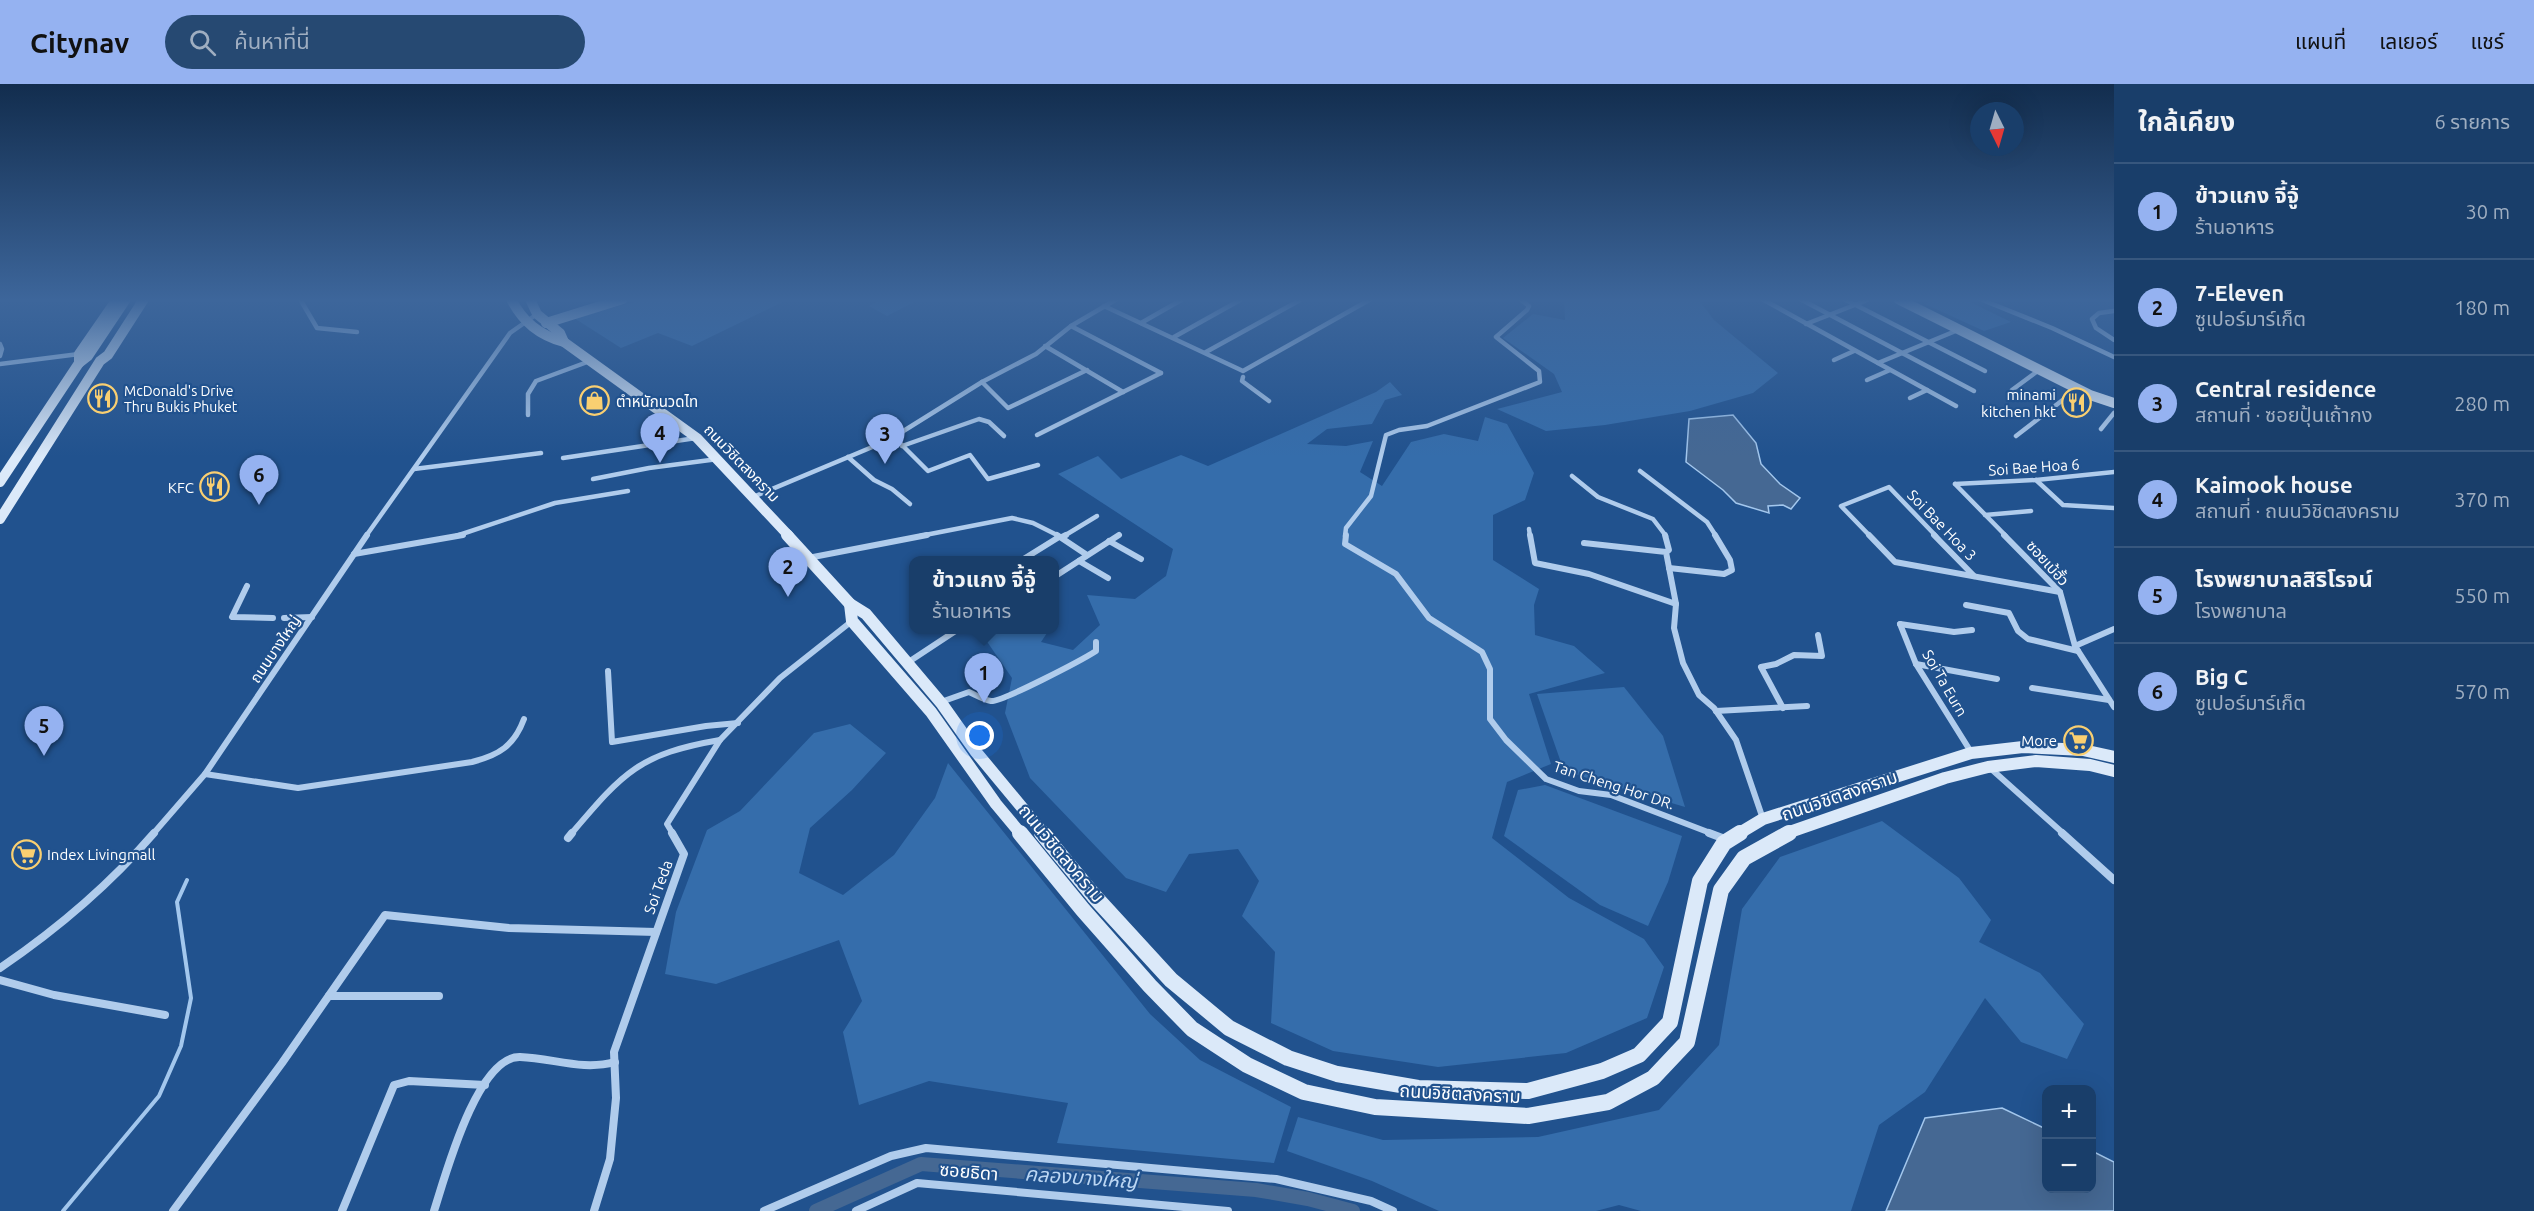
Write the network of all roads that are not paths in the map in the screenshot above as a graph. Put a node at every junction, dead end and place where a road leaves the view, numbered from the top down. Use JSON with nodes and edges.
{"nodes":[{"id":1,"x":84,"y":352,"type":"edge"},
{"id":2,"x":91,"y":352,"type":"edge"},
{"id":3,"x":101,"y":352,"type":"edge"},
{"id":4,"x":110,"y":352,"type":"edge"},
{"id":5,"x":497,"y":352,"type":"edge"},
{"id":6,"x":577,"y":352,"type":"edge"},
{"id":7,"x":1035,"y":352,"type":"edge"},
{"id":8,"x":1055,"y":352,"type":"edge"},
{"id":9,"x":1120,"y":352,"type":"edge"},
{"id":10,"x":1206,"y":352,"type":"edge"},
{"id":11,"x":1278,"y":352,"type":"edge"},
{"id":12,"x":1512,"y":352,"type":"edge"},
{"id":13,"x":1853,"y":352,"type":"edge"},
{"id":14,"x":1855,"y":352,"type":"edge"},
{"id":15,"x":1900,"y":352,"type":"edge"},
{"id":16,"x":1906,"y":352,"type":"edge"},
{"id":17,"x":1948,"y":352,"type":"edge"},
{"id":18,"x":2002,"y":352,"type":"edge"},
{"id":19,"x":1903,"y":353,"type":"junction"},
{"id":20,"x":79,"y":359,"type":"junction"},
{"id":21,"x":1834,"y":360,"type":"dead end"},
{"id":22,"x":590,"y":361,"type":"junction"},
{"id":23,"x":100,"y":362,"type":"junction"},
{"id":24,"x":1878,"y":363,"type":"junction"},
{"id":25,"x":0,"y":364,"type":"edge"},
{"id":26,"x":1087,"y":370,"type":"junction"},
{"id":27,"x":1890,"y":370,"type":"junction"},
{"id":28,"x":2039,"y":370,"type":"junction"},
{"id":29,"x":1985,"y":371,"type":"dead end"},
{"id":30,"x":1243,"y":377,"type":"dead end"},
{"id":31,"x":1867,"y":380,"type":"dead end"},
{"id":32,"x":982,"y":382,"type":"junction"},
{"id":33,"x":2077,"y":389,"type":"junction"},
{"id":34,"x":1928,"y":390,"type":"junction"},
{"id":35,"x":2012,"y":390,"type":"dead end"},
{"id":36,"x":1974,"y":391,"type":"dead end"},
{"id":37,"x":1123,"y":392,"type":"junction"},
{"id":38,"x":1910,"y":398,"type":"dead end"},
{"id":39,"x":1269,"y":401,"type":"dead end"},
{"id":40,"x":2114,"y":403,"type":"edge"},
{"id":41,"x":1956,"y":406,"type":"dead end"},
{"id":42,"x":2114,"y":413,"type":"edge"},
{"id":43,"x":528,"y":415,"type":"dead end"},
{"id":44,"x":2101,"y":429,"type":"dead end"},
{"id":45,"x":1037,"y":435,"type":"dead end"},
{"id":46,"x":1004,"y":436,"type":"dead end"},
{"id":47,"x":2016,"y":436,"type":"dead end"},
{"id":48,"x":894,"y":437,"type":"junction"},
{"id":49,"x":697,"y":438,"type":"junction"},
{"id":50,"x":902,"y":446,"type":"junction"},
{"id":51,"x":541,"y":453,"type":"dead end"},
{"id":52,"x":848,"y":457,"type":"junction"},
{"id":53,"x":562,"y":458,"type":"dead end"},
{"id":54,"x":718,"y":459,"type":"junction"},
{"id":55,"x":1038,"y":465,"type":"dead end"},
{"id":56,"x":414,"y":469,"type":"junction"},
{"id":57,"x":1640,"y":471,"type":"dead end"},
{"id":58,"x":2111,"y":472,"type":"edge"},
{"id":59,"x":1572,"y":476,"type":"dead end"},
{"id":60,"x":2114,"y":477,"type":"edge"},
{"id":61,"x":593,"y":479,"type":"dead end"},
{"id":62,"x":2036,"y":480,"type":"junction"},
{"id":63,"x":0,"y":482,"type":"edge"},
{"id":64,"x":1955,"y":484,"type":"joint"},
{"id":65,"x":628,"y":491,"type":"dead end"},
{"id":66,"x":753,"y":497,"type":"junction"},
{"id":67,"x":910,"y":504,"type":"dead end"},
{"id":68,"x":2114,"y":508,"type":"edge"},
{"id":69,"x":2031,"y":511,"type":"dead end"},
{"id":70,"x":1985,"y":515,"type":"junction"},
{"id":71,"x":1096,"y":516,"type":"dead end"},
{"id":72,"x":0,"y":519,"type":"edge"},
{"id":73,"x":1529,"y":530,"type":"dead end"},
{"id":74,"x":1119,"y":536,"type":"dead end"},
{"id":75,"x":1061,"y":537,"type":"junction"},
{"id":76,"x":1109,"y":541,"type":"junction"},
{"id":77,"x":1584,"y":543,"type":"dead end"},
{"id":78,"x":1666,"y":552,"type":"junction"},
{"id":79,"x":354,"y":554,"type":"junction"},
{"id":80,"x":1087,"y":555,"type":"junction"},
{"id":81,"x":1030,"y":556,"type":"edge"},
{"id":82,"x":808,"y":558,"type":"junction"},
{"id":83,"x":1141,"y":560,"type":"dead end"},
{"id":84,"x":1078,"y":561,"type":"junction"},
{"id":85,"x":1669,"y":568,"type":"junction"},
{"id":86,"x":1059,"y":574,"type":"edge"},
{"id":87,"x":1974,"y":576,"type":"junction"},
{"id":88,"x":1108,"y":578,"type":"dead end"},
{"id":89,"x":247,"y":586,"type":"dead end"},
{"id":90,"x":2060,"y":592,"type":"junction"},
{"id":91,"x":1676,"y":604,"type":"junction"},
{"id":92,"x":1966,"y":605,"type":"dead end"},
{"id":93,"x":312,"y":617,"type":"junction"},
{"id":94,"x":273,"y":618,"type":"dead end"},
{"id":95,"x":284,"y":618,"type":"dead end"},
{"id":96,"x":859,"y":618,"type":"junction"},
{"id":97,"x":2114,"y":629,"type":"edge"},
{"id":98,"x":1972,"y":630,"type":"dead end"},
{"id":99,"x":951,"y":634,"type":"edge"},
{"id":100,"x":1818,"y":634,"type":"dead end"},
{"id":101,"x":1096,"y":642,"type":"dead end"},
{"id":102,"x":2077,"y":648,"type":"junction"},
{"id":103,"x":907,"y":663,"type":"junction"},
{"id":104,"x":1916,"y":664,"type":"junction"},
{"id":105,"x":608,"y":671,"type":"dead end"},
{"id":106,"x":1997,"y":679,"type":"dead end"},
{"id":107,"x":2032,"y":688,"type":"dead end"},
{"id":108,"x":2114,"y":690,"type":"edge"},
{"id":109,"x":2108,"y":696,"type":"junction"},
{"id":110,"x":941,"y":702,"type":"junction"},
{"id":111,"x":1807,"y":706,"type":"dead end"},
{"id":112,"x":2114,"y":707,"type":"edge"},
{"id":113,"x":1783,"y":708,"type":"junction"},
{"id":114,"x":1716,"y":711,"type":"junction"},
{"id":115,"x":524,"y":718,"type":"dead end"},
{"id":116,"x":738,"y":723,"type":"junction"},
{"id":117,"x":720,"y":740,"type":"junction"},
{"id":118,"x":1971,"y":753,"type":"junction"},
{"id":119,"x":2114,"y":756,"type":"edge"},
{"id":120,"x":1988,"y":767,"type":"junction"},
{"id":121,"x":2114,"y":771,"type":"edge"},
{"id":122,"x":205,"y":774,"type":"junction"},
{"id":123,"x":1763,"y":819,"type":"junction"},
{"id":124,"x":568,"y":838,"type":"dead end"},
{"id":125,"x":1728,"y":840,"type":"junction"},
{"id":126,"x":2114,"y":880,"type":"edge"},
{"id":127,"x":656,"y":932,"type":"junction"},
{"id":128,"x":0,"y":968,"type":"edge"},
{"id":129,"x":0,"y":980,"type":"edge"},
{"id":130,"x":329,"y":996,"type":"junction"},
{"id":131,"x":439,"y":996,"type":"dead end"},
{"id":132,"x":165,"y":1015,"type":"dead end"},
{"id":133,"x":615,"y":1062,"type":"junction"},
{"id":134,"x":485,"y":1085,"type":"junction"},
{"id":135,"x":173,"y":1211,"type":"edge"},
{"id":136,"x":342,"y":1211,"type":"edge"},
{"id":137,"x":434,"y":1211,"type":"edge"},
{"id":138,"x":594,"y":1211,"type":"edge"},
{"id":139,"x":764,"y":1211,"type":"edge"},
{"id":140,"x":856,"y":1211,"type":"edge"},
{"id":141,"x":1228,"y":1211,"type":"edge"},
{"id":142,"x":1393,"y":1211,"type":"edge"}],
"edges":[{"from":1,"to":20,"type":"main road"},
{"from":2,"to":20,"type":"main road"},
{"from":3,"to":23,"type":"main road"},
{"from":4,"to":23,"type":"main road"},
{"from":5,"to":56,"type":"street","name":"ถนนบางใหญ่"},
{"from":6,"to":22,"type":"main road","name":"ถนนวิชิตสงคราม"},
{"from":7,"to":32,"type":"street"},
{"from":8,"to":26,"type":"street"},
{"from":9,"to":37,"type":"street"},
{"from":10,"to":11,"type":"street"},
{"from":12,"to":125,"type":"street","name":"Tan Cheng Hor DR."},
{"from":13,"to":21,"type":"street"},
{"from":14,"to":24,"type":"street"},
{"from":15,"to":19,"type":"street"},
{"from":16,"to":19,"type":"street"},
{"from":17,"to":29,"type":"street"},
{"from":18,"to":28,"type":"main road"},
{"from":19,"to":24,"type":"street"},
{"from":19,"to":36,"type":"street"},
{"from":20,"to":25,"type":"street"},
{"from":20,"to":63,"type":"main road"},
{"from":22,"to":43,"type":"street"},
{"from":22,"to":49,"type":"main road","name":"ถนนวิชิตสงคราม"},
{"from":23,"to":72,"type":"main road"},
{"from":24,"to":27,"type":"street"},
{"from":26,"to":32,"type":"street"},
{"from":26,"to":37,"type":"street"},
{"from":27,"to":31,"type":"street"},
{"from":27,"to":34,"type":"street"},
{"from":28,"to":33,"type":"main road"},
{"from":28,"to":35,"type":"street"},
{"from":30,"to":39,"type":"street"},
{"from":32,"to":48,"type":"street"},
{"from":33,"to":40,"type":"main road"},
{"from":33,"to":47,"type":"street"},
{"from":34,"to":38,"type":"street"},
{"from":34,"to":41,"type":"street"},
{"from":37,"to":45,"type":"street"},
{"from":42,"to":44,"type":"street"},
{"from":46,"to":50,"type":"street"},
{"from":48,"to":50,"type":"street"},
{"from":48,"to":52,"type":"street"},
{"from":49,"to":53,"type":"street"},
{"from":49,"to":54,"type":"main road","name":"ถนนวิชิตสงคราม"},
{"from":50,"to":55,"type":"street"},
{"from":51,"to":56,"type":"street"},
{"from":52,"to":66,"type":"street"},
{"from":52,"to":67,"type":"street"},
{"from":54,"to":61,"type":"street"},
{"from":54,"to":66,"type":"main road","name":"ถนนวิชิตสงคราม"},
{"from":56,"to":79,"type":"street","name":"ถนนบางใหญ่"},
{"from":57,"to":85,"type":"street"},
{"from":58,"to":60,"type":"street"},
{"from":58,"to":62,"type":"street","name":"Soi Bae Hoa 6"},
{"from":59,"to":78,"type":"street"},
{"from":62,"to":64,"type":"street","name":"Soi Bae Hoa 6"},
{"from":62,"to":68,"type":"street"},
{"from":64,"to":70,"type":"street","name":"ซอยเบ้ฮั้ว"},
{"from":65,"to":79,"type":"street"},
{"from":66,"to":82,"type":"main road","name":"ถนนวิชิตสงคราม"},
{"from":69,"to":70,"type":"street"},
{"from":70,"to":90,"type":"street","name":"ซอยเบ้ฮั้ว"},
{"from":71,"to":75,"type":"street"},
{"from":73,"to":91,"type":"street"},
{"from":74,"to":76,"type":"street"},
{"from":75,"to":80,"type":"street"},
{"from":75,"to":81,"type":"street"},
{"from":75,"to":82,"type":"street"},
{"from":76,"to":80,"type":"street"},
{"from":76,"to":83,"type":"street"},
{"from":77,"to":78,"type":"street"},
{"from":78,"to":85,"type":"street"},
{"from":79,"to":93,"type":"street","name":"ถนนบางใหญ่"},
{"from":80,"to":84,"type":"street"},
{"from":82,"to":96,"type":"main road","name":"ถนนวิชิตสงคราม"},
{"from":84,"to":86,"type":"street"},
{"from":84,"to":88,"type":"street"},
{"from":85,"to":91,"type":"street"},
{"from":87,"to":87,"type":"street","name":"Soi Bae Hoa 3"},
{"from":87,"to":90,"type":"street","name":"Soi Bae Hoa 3"},
{"from":89,"to":94,"type":"street"},
{"from":90,"to":102,"type":"street","name":"ซอยเบ้ฮั้ว"},
{"from":91,"to":114,"type":"street"},
{"from":92,"to":102,"type":"street"},
{"from":93,"to":95,"type":"street"},
{"from":93,"to":122,"type":"street","name":"ถนนบางใหญ่"},
{"from":96,"to":103,"type":"main road","name":"ถนนวิชิตสงคราม"},
{"from":96,"to":116,"type":"street","name":"Soi Teda"},
{"from":96,"to":120,"type":"main road","name":"ถนนวิชิตสงคราม"},
{"from":97,"to":102,"type":"street"},
{"from":98,"to":104,"type":"street","name":"Soi Ta Eurn"},
{"from":99,"to":103,"type":"street"},
{"from":100,"to":113,"type":"street"},
{"from":101,"to":110,"type":"street"},
{"from":102,"to":109,"type":"street","name":"ซอยเบ้ฮั้ว"},
{"from":103,"to":110,"type":"main road","name":"ถนนวิชิตสงคราม"},
{"from":104,"to":106,"type":"street"},
{"from":104,"to":118,"type":"street","name":"Soi Ta Eurn"},
{"from":105,"to":116,"type":"street"},
{"from":107,"to":109,"type":"street"},
{"from":108,"to":109,"type":"street"},
{"from":109,"to":112,"type":"street","name":"ซอยเบ้ฮั้ว"},
{"from":110,"to":125,"type":"main road","name":"ถนนวิชิตสงคราม"},
{"from":111,"to":113,"type":"street"},
{"from":113,"to":114,"type":"street"},
{"from":114,"to":123,"type":"street"},
{"from":115,"to":122,"type":"street"},
{"from":116,"to":117,"type":"street","name":"Soi Teda"},
{"from":117,"to":124,"type":"street"},
{"from":117,"to":127,"type":"street","name":"Soi Teda"},
{"from":118,"to":119,"type":"main road","name":"ถนนวิชิตสงคราม"},
{"from":118,"to":123,"type":"main road","name":"ถนนวิชิตสงคราม"},
{"from":120,"to":121,"type":"main road","name":"ถนนวิชิตสงคราม"},
{"from":120,"to":126,"type":"street"},
{"from":122,"to":128,"type":"street","name":"ถนนบางใหญ่"},
{"from":123,"to":125,"type":"main road","name":"ถนนวิชิตสงคราม"},
{"from":127,"to":130,"type":"street"},
{"from":127,"to":133,"type":"street","name":"Soi Teda"},
{"from":129,"to":132,"type":"street"},
{"from":130,"to":131,"type":"street"},
{"from":130,"to":135,"type":"street"},
{"from":133,"to":134,"type":"street"},
{"from":133,"to":138,"type":"street","name":"Soi Teda"},
{"from":134,"to":136,"type":"street"},
{"from":134,"to":137,"type":"street"},
{"from":139,"to":142,"type":"street"},
{"from":140,"to":141,"type":"street","name":"ซอยธิดา"}]}
